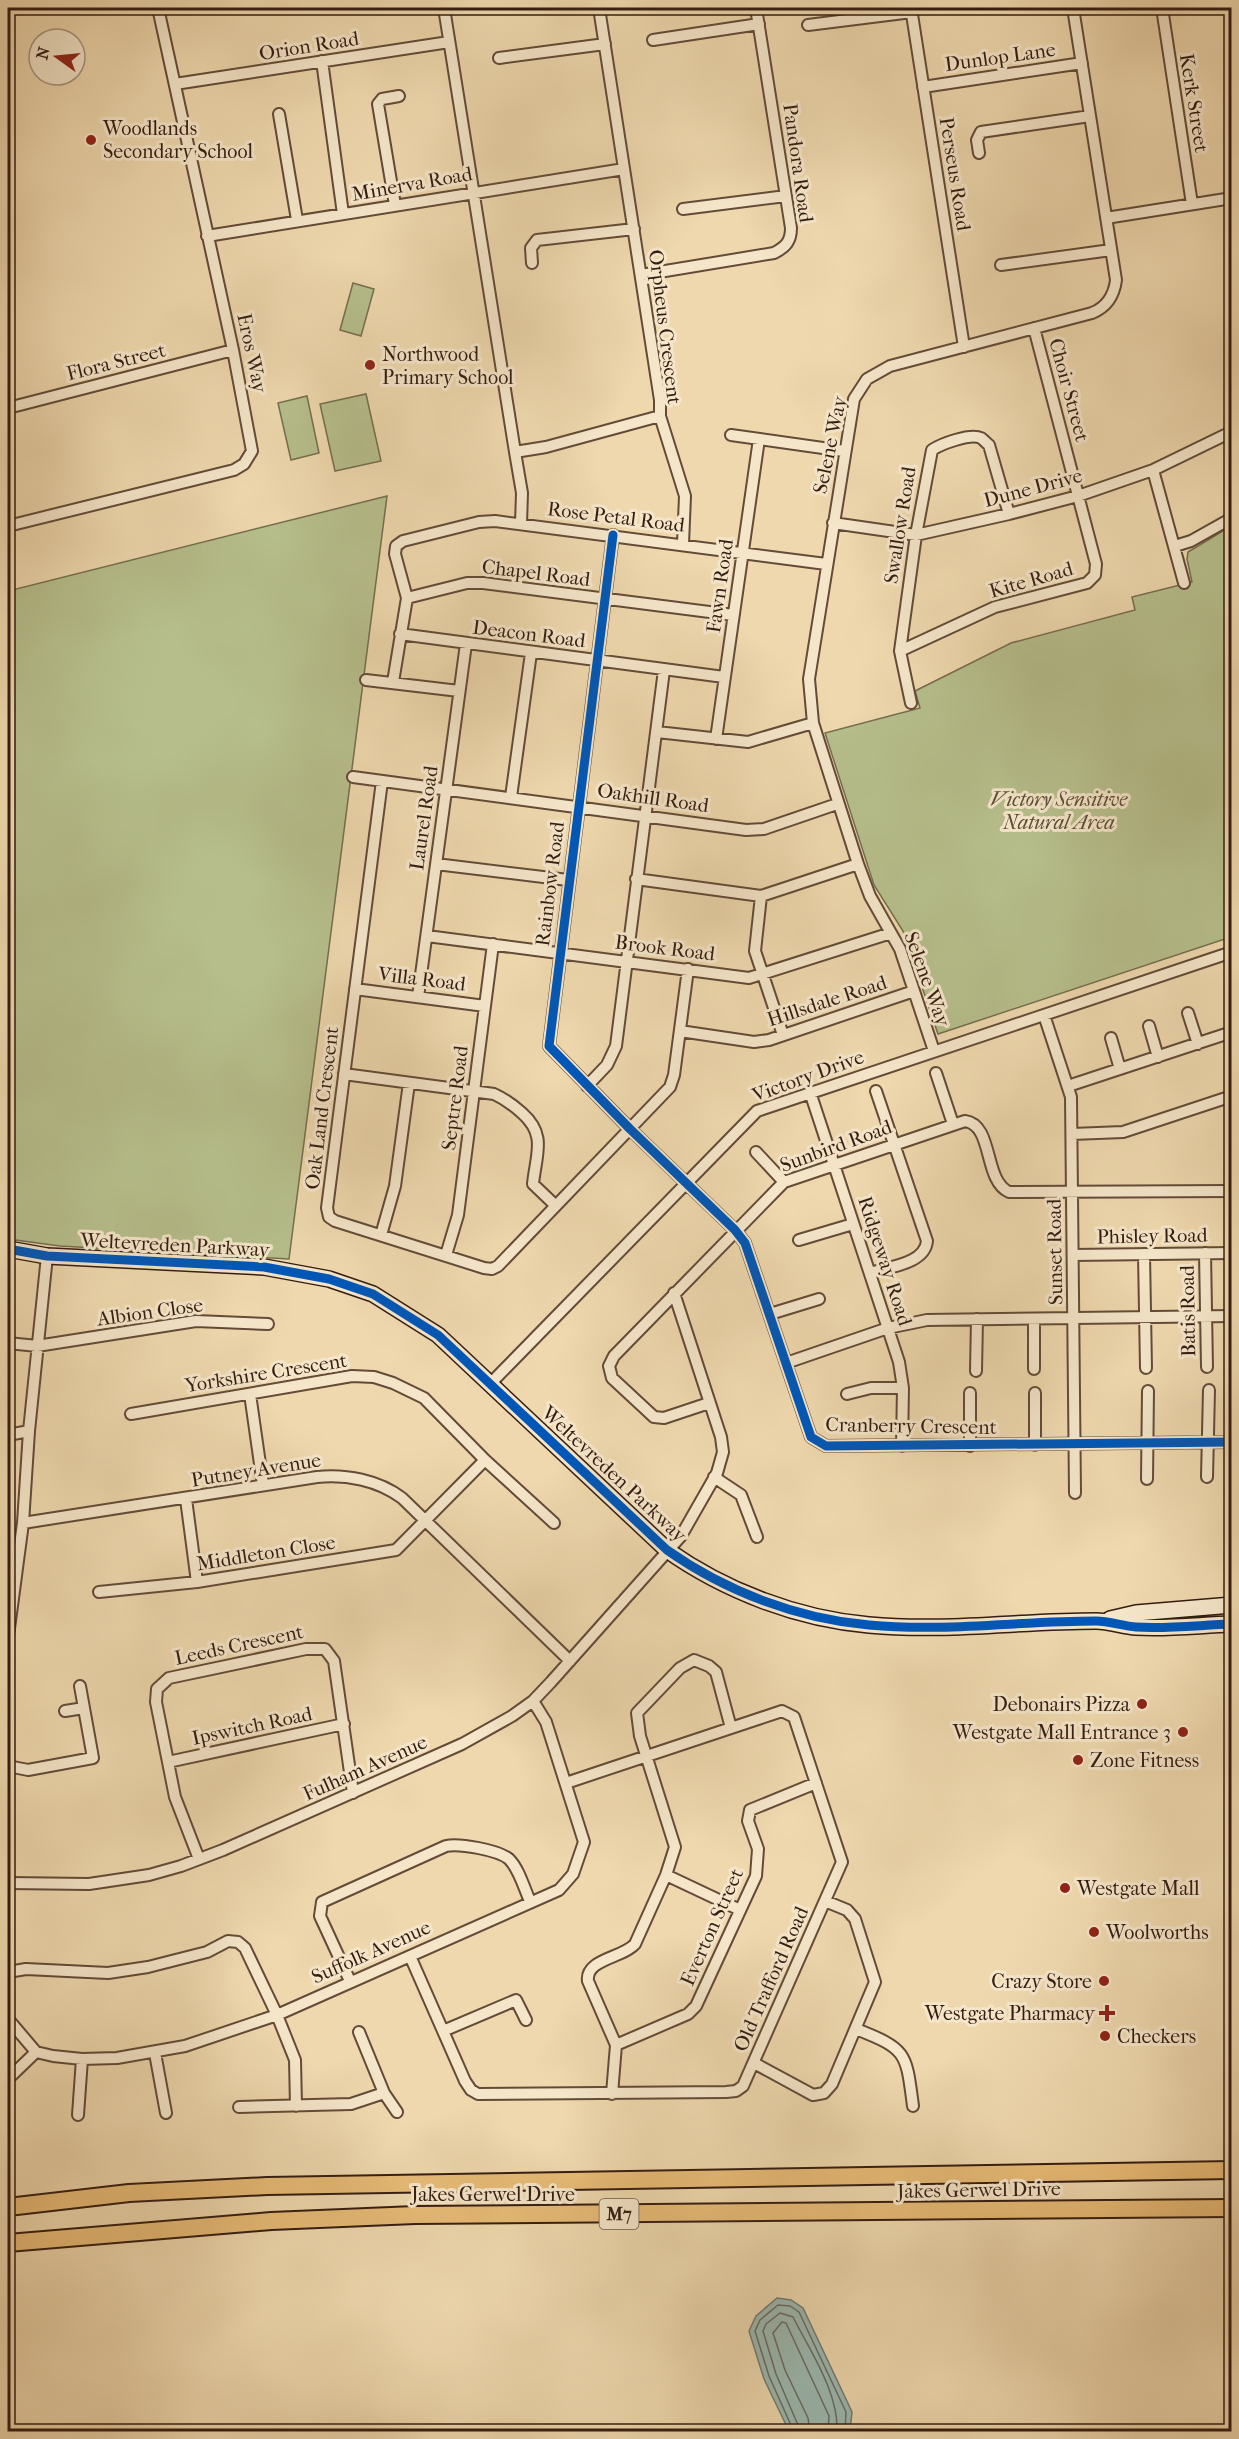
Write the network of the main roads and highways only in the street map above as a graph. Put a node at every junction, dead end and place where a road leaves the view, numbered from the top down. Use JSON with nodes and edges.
{"nodes":[{"id":1,"x":1232,"y":2170,"type":"edge"},
{"id":2,"x":8,"y":2207,"type":"edge"},
{"id":3,"x":1232,"y":2208,"type":"edge"},
{"id":4,"x":8,"y":2243,"type":"edge"}],
"edges":[{"from":1,"to":2,"type":"main road","name":"Jakes Gerwel Drive","number":"M7"},
{"from":3,"to":4,"type":"main road","name":"Jakes Gerwel Drive","number":"M7"}]}
